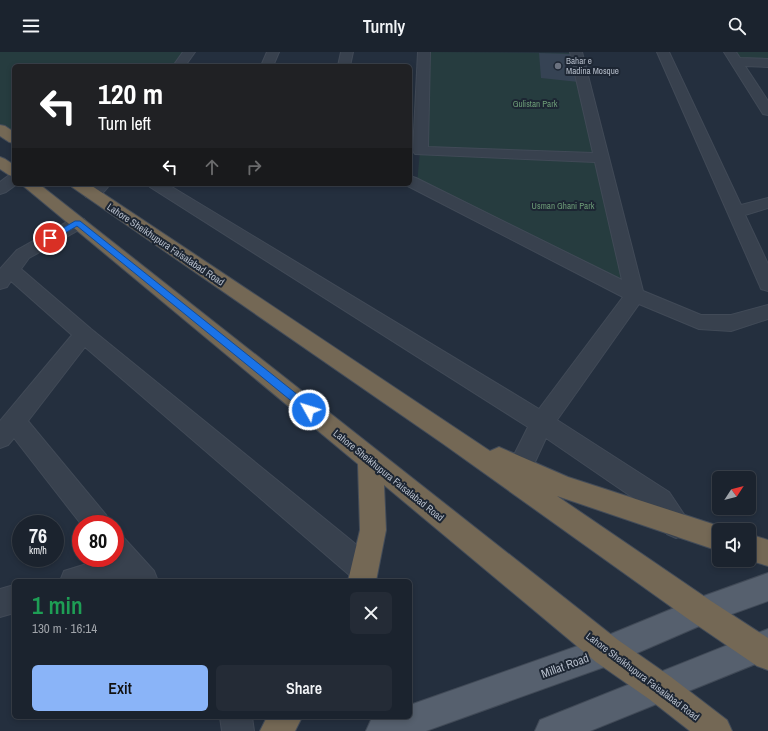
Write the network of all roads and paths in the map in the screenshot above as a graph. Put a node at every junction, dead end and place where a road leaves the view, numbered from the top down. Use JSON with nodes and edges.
{"nodes":[{"id":1,"x":189,"y":52,"type":"edge"},
{"id":2,"x":274,"y":52,"type":"edge"},
{"id":3,"x":347,"y":52,"type":"edge"},
{"id":4,"x":424,"y":52,"type":"edge"},
{"id":5,"x":573,"y":52,"type":"edge"},
{"id":6,"x":663,"y":52,"type":"edge"},
{"id":7,"x":734,"y":57,"type":"edge"},
{"id":8,"x":768,"y":63,"type":"edge"},
{"id":9,"x":183,"y":64,"type":"edge"},
{"id":10,"x":268,"y":64,"type":"edge"},
{"id":11,"x":344,"y":64,"type":"edge"},
{"id":12,"x":768,"y":111,"type":"edge"},
{"id":13,"x":0,"y":129,"type":"edge"},
{"id":14,"x":12,"y":138,"type":"edge"},
{"id":15,"x":602,"y":158,"type":"junction"},
{"id":16,"x":0,"y":162,"type":"edge"},
{"id":17,"x":416,"y":170,"type":"edge"},
{"id":18,"x":12,"y":171,"type":"edge"},
{"id":19,"x":12,"y":180,"type":"edge"},
{"id":20,"x":32,"y":186,"type":"edge"},
{"id":21,"x":159,"y":186,"type":"edge"},
{"id":22,"x":91,"y":187,"type":"edge"},
{"id":23,"x":0,"y":189,"type":"edge"},
{"id":24,"x":768,"y":203,"type":"edge"},
{"id":25,"x":735,"y":212,"type":"junction"},
{"id":26,"x":78,"y":223,"type":"junction"},
{"id":27,"x":5,"y":276,"type":"edge"},
{"id":28,"x":768,"y":284,"type":"edge"},
{"id":29,"x":635,"y":295,"type":"junction"},
{"id":30,"x":768,"y":312,"type":"edge"},
{"id":31,"x":84,"y":334,"type":"junction"},
{"id":32,"x":542,"y":423,"type":"junction"},
{"id":33,"x":7,"y":430,"type":"edge"},
{"id":34,"x":450,"y":436,"type":"junction"},
{"id":35,"x":370,"y":459,"type":"junction"},
{"id":36,"x":520,"y":467,"type":"junction"},
{"id":37,"x":88,"y":515,"type":"edge"},
{"id":38,"x":676,"y":524,"type":"junction"},
{"id":39,"x":712,"y":536,"type":"edge"},
{"id":40,"x":756,"y":549,"type":"edge"},
{"id":41,"x":768,"y":553,"type":"edge"},
{"id":42,"x":129,"y":564,"type":"edge"},
{"id":43,"x":363,"y":575,"type":"edge"},
{"id":44,"x":80,"y":579,"type":"edge"},
{"id":45,"x":768,"y":587,"type":"edge"},
{"id":46,"x":12,"y":600,"type":"edge"},
{"id":47,"x":0,"y":603,"type":"edge"},
{"id":48,"x":702,"y":611,"type":"junction"},
{"id":49,"x":764,"y":649,"type":"edge"},
{"id":50,"x":607,"y":651,"type":"junction"},
{"id":51,"x":660,"y":688,"type":"junction"},
{"id":52,"x":236,"y":719,"type":"edge"},
{"id":53,"x":285,"y":719,"type":"edge"},
{"id":54,"x":238,"y":731,"type":"edge"},
{"id":55,"x":276,"y":731,"type":"edge"},
{"id":56,"x":382,"y":731,"type":"edge"},
{"id":57,"x":550,"y":731,"type":"edge"},
{"id":58,"x":716,"y":731,"type":"edge"}],
"edges":[{"from":1,"to":9,"type":"street"},
{"from":2,"to":10,"type":"street"},
{"from":3,"to":11,"type":"street"},
{"from":4,"to":17,"type":"street"},
{"from":5,"to":15,"type":"street"},
{"from":6,"to":25,"type":"street"},
{"from":7,"to":8,"type":"street"},
{"from":7,"to":12,"type":"street"},
{"from":13,"to":14,"type":"highway"},
{"from":15,"to":17,"type":"street"},
{"from":15,"to":29,"type":"street"},
{"from":16,"to":18,"type":"highway"},
{"from":17,"to":29,"type":"street"},
{"from":19,"to":23,"type":"street"},
{"from":20,"to":26,"type":"highway","name":"Lahore Sheikhupura Faisalabad Road"},
{"from":21,"to":32,"type":"street"},
{"from":22,"to":34,"type":"highway","name":"Lahore Sheikhupura Faisalabad Road"},
{"from":24,"to":25,"type":"street"},
{"from":25,"to":28,"type":"street"},
{"from":26,"to":27,"type":"street"},
{"from":26,"to":35,"type":"highway","name":"Lahore Sheikhupura Faisalabad Road"},
{"from":27,"to":31,"type":"street"},
{"from":29,"to":30,"type":"street"},
{"from":29,"to":32,"type":"street"},
{"from":31,"to":33,"type":"street"},
{"from":31,"to":43,"type":"street"},
{"from":32,"to":36,"type":"street"},
{"from":32,"to":38,"type":"street"},
{"from":33,"to":37,"type":"street"},
{"from":34,"to":36,"type":"highway"},
{"from":34,"to":48,"type":"highway","name":"Lahore Sheikhupura Faisalabad Road"},
{"from":35,"to":43,"type":"highway"},
{"from":35,"to":50,"type":"highway","name":"Lahore Sheikhupura Faisalabad Road"},
{"from":36,"to":38,"type":"highway"},
{"from":38,"to":39,"type":"highway"},
{"from":40,"to":41,"type":"highway"},
{"from":42,"to":44,"type":"street"},
{"from":45,"to":48,"type":"main road","name":"Millat Road"},
{"from":46,"to":47,"type":"street"},
{"from":48,"to":49,"type":"highway","name":"Lahore Sheikhupura Faisalabad Road"},
{"from":48,"to":50,"type":"main road","name":"Millat Road"},
{"from":49,"to":51,"type":"main road"},
{"from":50,"to":51,"type":"highway","name":"Lahore Sheikhupura Faisalabad Road"},
{"from":50,"to":56,"type":"main road","name":"Millat Road"},
{"from":51,"to":57,"type":"main road"},
{"from":51,"to":58,"type":"highway","name":"Lahore Sheikhupura Faisalabad Road"},
{"from":52,"to":54,"type":"street"},
{"from":53,"to":55,"type":"highway"}]}
